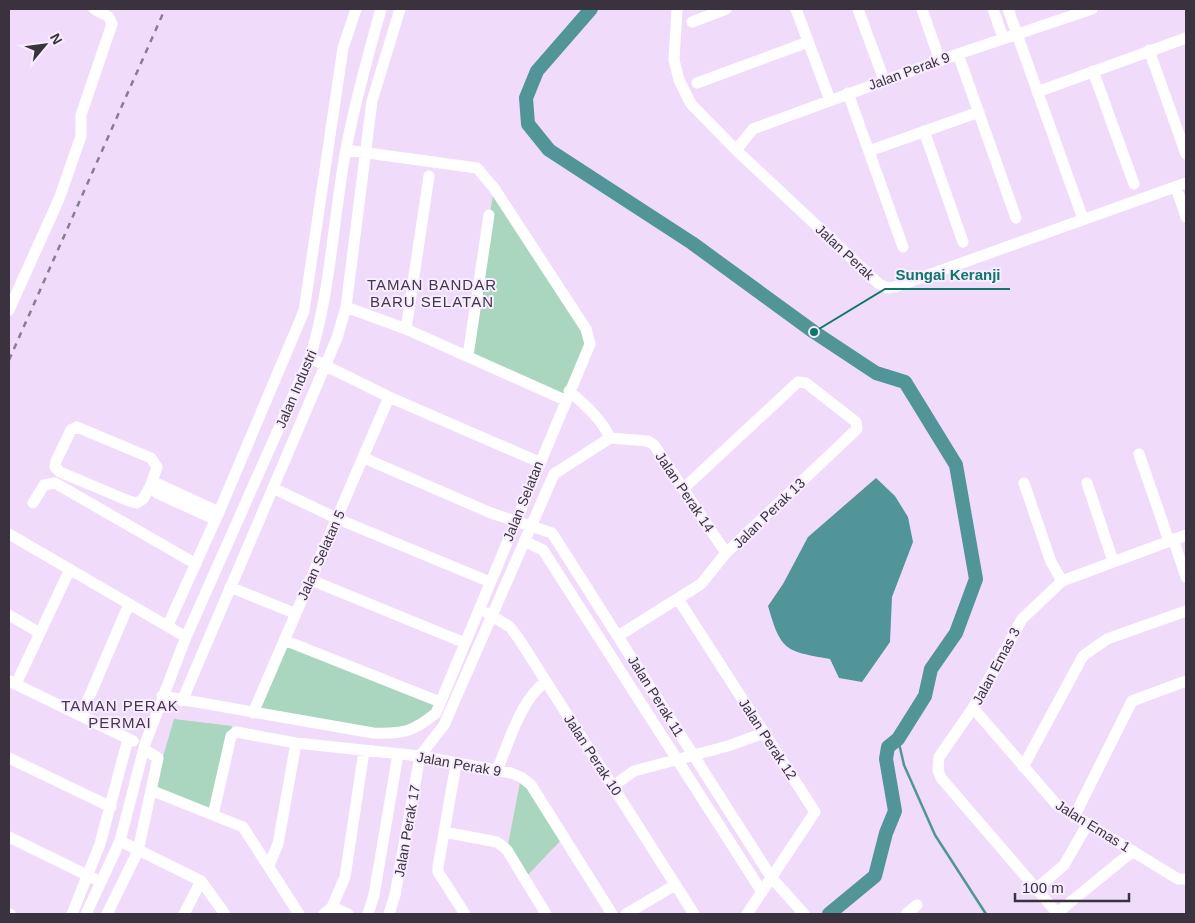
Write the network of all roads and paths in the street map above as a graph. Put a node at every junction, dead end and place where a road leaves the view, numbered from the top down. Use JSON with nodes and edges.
{"nodes":[{"id":1,"x":94,"y":9,"type":"edge"},
{"id":2,"x":356,"y":9,"type":"edge"},
{"id":3,"x":381,"y":9,"type":"edge"},
{"id":4,"x":400,"y":9,"type":"edge"},
{"id":5,"x":677,"y":9,"type":"edge"},
{"id":6,"x":726,"y":9,"type":"edge"},
{"id":7,"x":796,"y":9,"type":"edge"},
{"id":8,"x":858,"y":9,"type":"edge"},
{"id":9,"x":922,"y":9,"type":"edge"},
{"id":10,"x":993,"y":9,"type":"edge"},
{"id":11,"x":1008,"y":9,"type":"edge"},
{"id":12,"x":1092,"y":9,"type":"edge"},
{"id":13,"x":1074,"y":12,"type":"edge"},
{"id":14,"x":692,"y":22,"type":"dead end"},
{"id":15,"x":1016,"y":34,"type":"junction"},
{"id":16,"x":1003,"y":38,"type":"junction"},
{"id":17,"x":1186,"y":38,"type":"edge"},
{"id":18,"x":808,"y":42,"type":"junction"},
{"id":19,"x":1149,"y":50,"type":"junction"},
{"id":20,"x":958,"y":54,"type":"junction"},
{"id":21,"x":940,"y":61,"type":"junction"},
{"id":22,"x":1093,"y":71,"type":"junction"},
{"id":23,"x":884,"y":80,"type":"junction"},
{"id":24,"x":696,"y":83,"type":"dead end"},
{"id":25,"x":1037,"y":92,"type":"junction"},
{"id":26,"x":848,"y":93,"type":"junction"},
{"id":27,"x":830,"y":100,"type":"junction"},
{"id":28,"x":979,"y":112,"type":"junction"},
{"id":29,"x":924,"y":131,"type":"junction"},
{"id":30,"x":346,"y":150,"type":"junction"},
{"id":31,"x":736,"y":150,"type":"junction"},
{"id":32,"x":869,"y":151,"type":"junction"},
{"id":33,"x":365,"y":154,"type":"junction"},
{"id":34,"x":1186,"y":154,"type":"edge"},
{"id":35,"x":429,"y":176,"type":"dead end"},
{"id":36,"x":1134,"y":184,"type":"dead end"},
{"id":37,"x":1181,"y":185,"type":"edge"},
{"id":38,"x":489,"y":215,"type":"dead end"},
{"id":39,"x":1186,"y":217,"type":"edge"},
{"id":40,"x":1016,"y":218,"type":"dead end"},
{"id":41,"x":1083,"y":219,"type":"junction"},
{"id":42,"x":963,"y":242,"type":"dead end"},
{"id":43,"x":903,"y":247,"type":"dead end"},
{"id":44,"x":346,"y":307,"type":"junction"},
{"id":45,"x":9,"y":310,"type":"edge"},
{"id":46,"x":406,"y":329,"type":"junction"},
{"id":47,"x":468,"y":356,"type":"junction"},
{"id":48,"x":310,"y":358,"type":"junction"},
{"id":49,"x":326,"y":368,"type":"junction"},
{"id":50,"x":567,"y":395,"type":"junction"},
{"id":51,"x":389,"y":397,"type":"junction"},
{"id":52,"x":610,"y":438,"type":"junction"},
{"id":53,"x":1138,"y":454,"type":"dead end"},
{"id":54,"x":364,"y":458,"type":"junction"},
{"id":55,"x":539,"y":462,"type":"junction"},
{"id":56,"x":236,"y":472,"type":"junction"},
{"id":57,"x":256,"y":480,"type":"junction"},
{"id":58,"x":1024,"y":483,"type":"dead end"},
{"id":59,"x":1087,"y":483,"type":"dead end"},
{"id":60,"x":151,"y":485,"type":"junction"},
{"id":61,"x":273,"y":488,"type":"junction"},
{"id":62,"x":684,"y":488,"type":"junction"},
{"id":63,"x":33,"y":503,"type":"dead end"},
{"id":64,"x":218,"y":516,"type":"junction"},
{"id":65,"x":338,"y":519,"type":"junction"},
{"id":66,"x":515,"y":521,"type":"junction"},
{"id":67,"x":532,"y":526,"type":"junction"},
{"id":68,"x":9,"y":534,"type":"edge"},
{"id":69,"x":1186,"y":535,"type":"edge"},
{"id":70,"x":1171,"y":540,"type":"junction"},
{"id":71,"x":526,"y":542,"type":"junction"},
{"id":72,"x":726,"y":553,"type":"junction"},
{"id":73,"x":1113,"y":561,"type":"junction"},
{"id":74,"x":196,"y":564,"type":"junction"},
{"id":75,"x":70,"y":569,"type":"junction"},
{"id":76,"x":1186,"y":577,"type":"edge"},
{"id":77,"x":311,"y":580,"type":"junction"},
{"id":78,"x":1062,"y":581,"type":"junction"},
{"id":79,"x":490,"y":582,"type":"junction"},
{"id":80,"x":230,"y":587,"type":"junction"},
{"id":81,"x":678,"y":599,"type":"junction"},
{"id":82,"x":129,"y":604,"type":"junction"},
{"id":83,"x":479,"y":610,"type":"junction"},
{"id":84,"x":1186,"y":611,"type":"edge"},
{"id":85,"x":294,"y":613,"type":"junction"},
{"id":86,"x":9,"y":615,"type":"edge"},
{"id":87,"x":493,"y":616,"type":"junction"},
{"id":88,"x":168,"y":625,"type":"junction"},
{"id":89,"x":40,"y":633,"type":"junction"},
{"id":90,"x":618,"y":636,"type":"junction"},
{"id":91,"x":186,"y":637,"type":"junction"},
{"id":92,"x":284,"y":640,"type":"junction"},
{"id":93,"x":465,"y":643,"type":"junction"},
{"id":94,"x":546,"y":681,"type":"junction"},
{"id":95,"x":1186,"y":681,"type":"edge"},
{"id":96,"x":12,"y":682,"type":"edge"},
{"id":97,"x":162,"y":696,"type":"junction"},
{"id":98,"x":182,"y":700,"type":"junction"},
{"id":99,"x":440,"y":702,"type":"junction"},
{"id":100,"x":973,"y":708,"type":"junction"},
{"id":101,"x":253,"y":713,"type":"junction"},
{"id":102,"x":81,"y":716,"type":"junction"},
{"id":103,"x":764,"y":733,"type":"junction"},
{"id":104,"x":128,"y":739,"type":"junction"},
{"id":105,"x":296,"y":743,"type":"junction"},
{"id":106,"x":144,"y":746,"type":"junction"},
{"id":107,"x":364,"y":752,"type":"junction"},
{"id":108,"x":398,"y":754,"type":"junction"},
{"id":109,"x":693,"y":755,"type":"junction"},
{"id":110,"x":420,"y":756,"type":"junction"},
{"id":111,"x":9,"y":758,"type":"edge"},
{"id":112,"x":677,"y":759,"type":"junction"},
{"id":113,"x":456,"y":764,"type":"junction"},
{"id":114,"x":1023,"y":767,"type":"junction"},
{"id":115,"x":497,"y":770,"type":"junction"},
{"id":116,"x":613,"y":786,"type":"junction"},
{"id":117,"x":153,"y":791,"type":"junction"},
{"id":118,"x":111,"y":807,"type":"junction"},
{"id":119,"x":213,"y":815,"type":"junction"},
{"id":120,"x":1074,"y":817,"type":"junction"},
{"id":121,"x":1087,"y":825,"type":"junction"},
{"id":122,"x":444,"y":832,"type":"junction"},
{"id":123,"x":9,"y":837,"type":"edge"},
{"id":124,"x":120,"y":841,"type":"junction"},
{"id":125,"x":138,"y":851,"type":"junction"},
{"id":126,"x":1132,"y":851,"type":"junction"},
{"id":127,"x":269,"y":865,"type":"junction"},
{"id":128,"x":89,"y":876,"type":"junction"},
{"id":129,"x":771,"y":877,"type":"junction"},
{"id":130,"x":1186,"y":879,"type":"edge"},
{"id":131,"x":201,"y":881,"type":"junction"},
{"id":132,"x":102,"y":882,"type":"junction"},
{"id":133,"x":675,"y":884,"type":"junction"},
{"id":134,"x":1035,"y":890,"type":"junction"},
{"id":135,"x":762,"y":892,"type":"junction"},
{"id":136,"x":917,"y":906,"type":"dead end"},
{"id":137,"x":328,"y":911,"type":"edge"},
{"id":138,"x":72,"y":914,"type":"edge"},
{"id":139,"x":86,"y":914,"type":"edge"},
{"id":140,"x":107,"y":914,"type":"edge"},
{"id":141,"x":184,"y":914,"type":"edge"},
{"id":142,"x":225,"y":914,"type":"edge"},
{"id":143,"x":299,"y":914,"type":"edge"},
{"id":144,"x":348,"y":914,"type":"edge"},
{"id":145,"x":368,"y":914,"type":"edge"},
{"id":146,"x":389,"y":914,"type":"edge"},
{"id":147,"x":465,"y":914,"type":"edge"},
{"id":148,"x":546,"y":914,"type":"edge"},
{"id":149,"x":612,"y":914,"type":"edge"},
{"id":150,"x":626,"y":914,"type":"edge"},
{"id":151,"x":694,"y":914,"type":"edge"},
{"id":152,"x":747,"y":914,"type":"edge"},
{"id":153,"x":804,"y":914,"type":"edge"},
{"id":154,"x":906,"y":914,"type":"edge"},
{"id":155,"x":1058,"y":914,"type":"edge"}],
"edges":[{"from":1,"to":45,"type":"street"},
{"from":2,"to":56,"type":"street","name":"Jalan Industri"},
{"from":3,"to":30,"type":"street","name":"Jalan Industri"},
{"from":4,"to":33,"type":"street"},
{"from":5,"to":31,"type":"street","name":"Jalan Perak"},
{"from":6,"to":14,"type":"street"},
{"from":7,"to":18,"type":"street"},
{"from":8,"to":23,"type":"street"},
{"from":9,"to":21,"type":"street"},
{"from":10,"to":16,"type":"street"},
{"from":11,"to":15,"type":"street"},
{"from":12,"to":13,"type":"street","name":"Jalan Perak 9"},
{"from":13,"to":15,"type":"street","name":"Jalan Perak 9"},
{"from":15,"to":16,"type":"street","name":"Jalan Perak 9"},
{"from":15,"to":25,"type":"street"},
{"from":16,"to":20,"type":"street","name":"Jalan Perak 9"},
{"from":17,"to":19,"type":"street"},
{"from":18,"to":24,"type":"street"},
{"from":18,"to":27,"type":"street"},
{"from":19,"to":22,"type":"street"},
{"from":19,"to":34,"type":"street"},
{"from":20,"to":21,"type":"street","name":"Jalan Perak 9"},
{"from":20,"to":28,"type":"street"},
{"from":21,"to":23,"type":"street","name":"Jalan Perak 9"},
{"from":22,"to":25,"type":"street"},
{"from":22,"to":36,"type":"street"},
{"from":23,"to":26,"type":"street","name":"Jalan Perak 9"},
{"from":25,"to":41,"type":"street"},
{"from":26,"to":27,"type":"street","name":"Jalan Perak 9"},
{"from":26,"to":32,"type":"street"},
{"from":27,"to":31,"type":"street","name":"Jalan Perak 9"},
{"from":28,"to":29,"type":"street"},
{"from":28,"to":40,"type":"street"},
{"from":29,"to":32,"type":"street"},
{"from":29,"to":42,"type":"street"},
{"from":30,"to":33,"type":"street","name":"Jalan Selatan"},
{"from":30,"to":48,"type":"street","name":"Jalan Industri"},
{"from":31,"to":41,"type":"street","name":"Jalan Perak"},
{"from":32,"to":43,"type":"street"},
{"from":33,"to":44,"type":"street"},
{"from":33,"to":50,"type":"street","name":"Jalan Selatan"},
{"from":35,"to":46,"type":"street"},
{"from":37,"to":39,"type":"street"},
{"from":37,"to":41,"type":"street","name":"Jalan Perak"},
{"from":38,"to":47,"type":"street"},
{"from":44,"to":46,"type":"street"},
{"from":44,"to":49,"type":"street"},
{"from":46,"to":47,"type":"street"},
{"from":47,"to":50,"type":"street"},
{"from":48,"to":49,"type":"street"},
{"from":48,"to":57,"type":"street","name":"Jalan Industri"},
{"from":49,"to":51,"type":"street"},
{"from":49,"to":61,"type":"street"},
{"from":50,"to":52,"type":"street"},
{"from":50,"to":55,"type":"street","name":"Jalan Selatan"},
{"from":51,"to":54,"type":"street","name":"Jalan Selatan 5"},
{"from":51,"to":55,"type":"street"},
{"from":52,"to":62,"type":"street","name":"Jalan Perak 14"},
{"from":52,"to":67,"type":"street"},
{"from":53,"to":70,"type":"street"},
{"from":54,"to":65,"type":"street","name":"Jalan Selatan 5"},
{"from":54,"to":66,"type":"street","name":"Jalan Perak 11"},
{"from":55,"to":66,"type":"street","name":"Jalan Selatan"},
{"from":56,"to":57,"type":"street"},
{"from":56,"to":64,"type":"street","name":"Jalan Industri"},
{"from":57,"to":91,"type":"street","name":"Jalan Industri"},
{"from":58,"to":78,"type":"street"},
{"from":59,"to":73,"type":"street"},
{"from":60,"to":60,"type":"street"},
{"from":60,"to":64,"type":"street"},
{"from":61,"to":65,"type":"street"},
{"from":61,"to":80,"type":"street"},
{"from":62,"to":72,"type":"street","name":"Jalan Perak 14"},
{"from":62,"to":72,"type":"street","name":"Jalan Perak 13"},
{"from":63,"to":74,"type":"street"},
{"from":64,"to":74,"type":"street","name":"Jalan Industri"},
{"from":65,"to":77,"type":"street","name":"Jalan Selatan 5"},
{"from":65,"to":79,"type":"street"},
{"from":66,"to":67,"type":"street","name":"Jalan Perak 11"},
{"from":66,"to":79,"type":"street","name":"Jalan Selatan"},
{"from":67,"to":71,"type":"street","name":"Jalan Perak 17"},
{"from":67,"to":90,"type":"street","name":"Jalan Perak 11"},
{"from":68,"to":75,"type":"street"},
{"from":69,"to":70,"type":"street","name":"Jalan Emas 3"},
{"from":70,"to":73,"type":"street","name":"Jalan Emas 3"},
{"from":70,"to":76,"type":"street"},
{"from":71,"to":87,"type":"street","name":"Jalan Perak 17"},
{"from":71,"to":112,"type":"street","name":"Jalan Perak 11"},
{"from":72,"to":81,"type":"street","name":"Jalan Perak 13"},
{"from":73,"to":78,"type":"street","name":"Jalan Emas 3"},
{"from":74,"to":88,"type":"street","name":"Jalan Industri"},
{"from":75,"to":82,"type":"street"},
{"from":75,"to":89,"type":"street"},
{"from":77,"to":85,"type":"street","name":"Jalan Selatan 5"},
{"from":77,"to":93,"type":"street"},
{"from":78,"to":100,"type":"street","name":"Jalan Emas 3"},
{"from":79,"to":83,"type":"street","name":"Jalan Selatan"},
{"from":80,"to":85,"type":"street"},
{"from":80,"to":98,"type":"street"},
{"from":81,"to":90,"type":"street","name":"Jalan Perak 13"},
{"from":81,"to":103,"type":"street","name":"Jalan Perak 12"},
{"from":82,"to":88,"type":"street"},
{"from":82,"to":102,"type":"street"},
{"from":83,"to":87,"type":"street","name":"Jalan Perak 10"},
{"from":83,"to":93,"type":"street","name":"Jalan Selatan"},
{"from":84,"to":114,"type":"street"},
{"from":85,"to":92,"type":"street","name":"Jalan Selatan 5"},
{"from":86,"to":89,"type":"street"},
{"from":87,"to":94,"type":"street","name":"Jalan Perak 10"},
{"from":87,"to":110,"type":"street","name":"Jalan Perak 17"},
{"from":88,"to":91,"type":"street"},
{"from":89,"to":96,"type":"street"},
{"from":90,"to":109,"type":"street","name":"Jalan Perak 11"},
{"from":91,"to":97,"type":"street","name":"Jalan Industri"},
{"from":92,"to":99,"type":"street"},
{"from":92,"to":101,"type":"street","name":"Jalan Selatan 5"},
{"from":93,"to":99,"type":"street","name":"Jalan Selatan"},
{"from":94,"to":115,"type":"street"},
{"from":94,"to":116,"type":"street","name":"Jalan Perak 10"},
{"from":95,"to":120,"type":"street"},
{"from":96,"to":102,"type":"street"},
{"from":97,"to":98,"type":"street","name":"Jalan Selatan"},
{"from":97,"to":106,"type":"street","name":"Jalan Industri"},
{"from":98,"to":101,"type":"street","name":"Jalan Selatan"},
{"from":99,"to":101,"type":"street","name":"Jalan Selatan"},
{"from":100,"to":114,"type":"street","name":"Jalan Emas 1"},
{"from":100,"to":134,"type":"street","name":"Jalan Emas 3"},
{"from":102,"to":104,"type":"street"},
{"from":103,"to":109,"type":"street"},
{"from":103,"to":129,"type":"street","name":"Jalan Perak 12"},
{"from":104,"to":106,"type":"street"},
{"from":104,"to":118,"type":"street"},
{"from":105,"to":107,"type":"street","name":"Jalan Perak 9"},
{"from":105,"to":119,"type":"street","name":"Jalan Perak 9"},
{"from":105,"to":127,"type":"street"},
{"from":106,"to":117,"type":"street"},
{"from":106,"to":124,"type":"street","name":"Jalan Industri"},
{"from":107,"to":108,"type":"street","name":"Jalan Perak 9"},
{"from":107,"to":137,"type":"street"},
{"from":108,"to":110,"type":"street","name":"Jalan Perak 9"},
{"from":108,"to":145,"type":"street"},
{"from":109,"to":112,"type":"street"},
{"from":109,"to":129,"type":"street","name":"Jalan Perak 11"},
{"from":110,"to":113,"type":"street","name":"Jalan Perak 9"},
{"from":110,"to":146,"type":"street","name":"Jalan Perak 17"},
{"from":111,"to":118,"type":"street"},
{"from":112,"to":116,"type":"street"},
{"from":112,"to":135,"type":"street","name":"Jalan Perak 11"},
{"from":113,"to":115,"type":"street","name":"Jalan Perak 9"},
{"from":113,"to":122,"type":"street"},
{"from":114,"to":120,"type":"street","name":"Jalan Emas 1"},
{"from":115,"to":149,"type":"street","name":"Jalan Perak 9"},
{"from":116,"to":133,"type":"street","name":"Jalan Perak 10"},
{"from":117,"to":119,"type":"street"},
{"from":117,"to":125,"type":"street"},
{"from":118,"to":128,"type":"street"},
{"from":119,"to":127,"type":"street"},
{"from":120,"to":121,"type":"street","name":"Jalan Emas 1"},
{"from":121,"to":126,"type":"street","name":"Jalan Emas 1"},
{"from":121,"to":134,"type":"street"},
{"from":122,"to":147,"type":"street"},
{"from":122,"to":148,"type":"street"},
{"from":123,"to":128,"type":"street"},
{"from":124,"to":125,"type":"street"},
{"from":124,"to":132,"type":"street","name":"Jalan Industri"},
{"from":125,"to":131,"type":"street"},
{"from":125,"to":140,"type":"street"},
{"from":126,"to":130,"type":"street","name":"Jalan Emas 1"},
{"from":126,"to":155,"type":"street"},
{"from":127,"to":143,"type":"street"},
{"from":128,"to":132,"type":"street"},
{"from":128,"to":138,"type":"street"},
{"from":129,"to":135,"type":"street"},
{"from":129,"to":153,"type":"street","name":"Jalan Perak 11"},
{"from":131,"to":141,"type":"street"},
{"from":131,"to":142,"type":"street"},
{"from":132,"to":139,"type":"street","name":"Jalan Industri"},
{"from":133,"to":150,"type":"street"},
{"from":133,"to":151,"type":"street","name":"Jalan Perak 10"},
{"from":134,"to":155,"type":"street"},
{"from":135,"to":152,"type":"street"},
{"from":136,"to":154,"type":"street"},
{"from":137,"to":144,"type":"street"}]}
